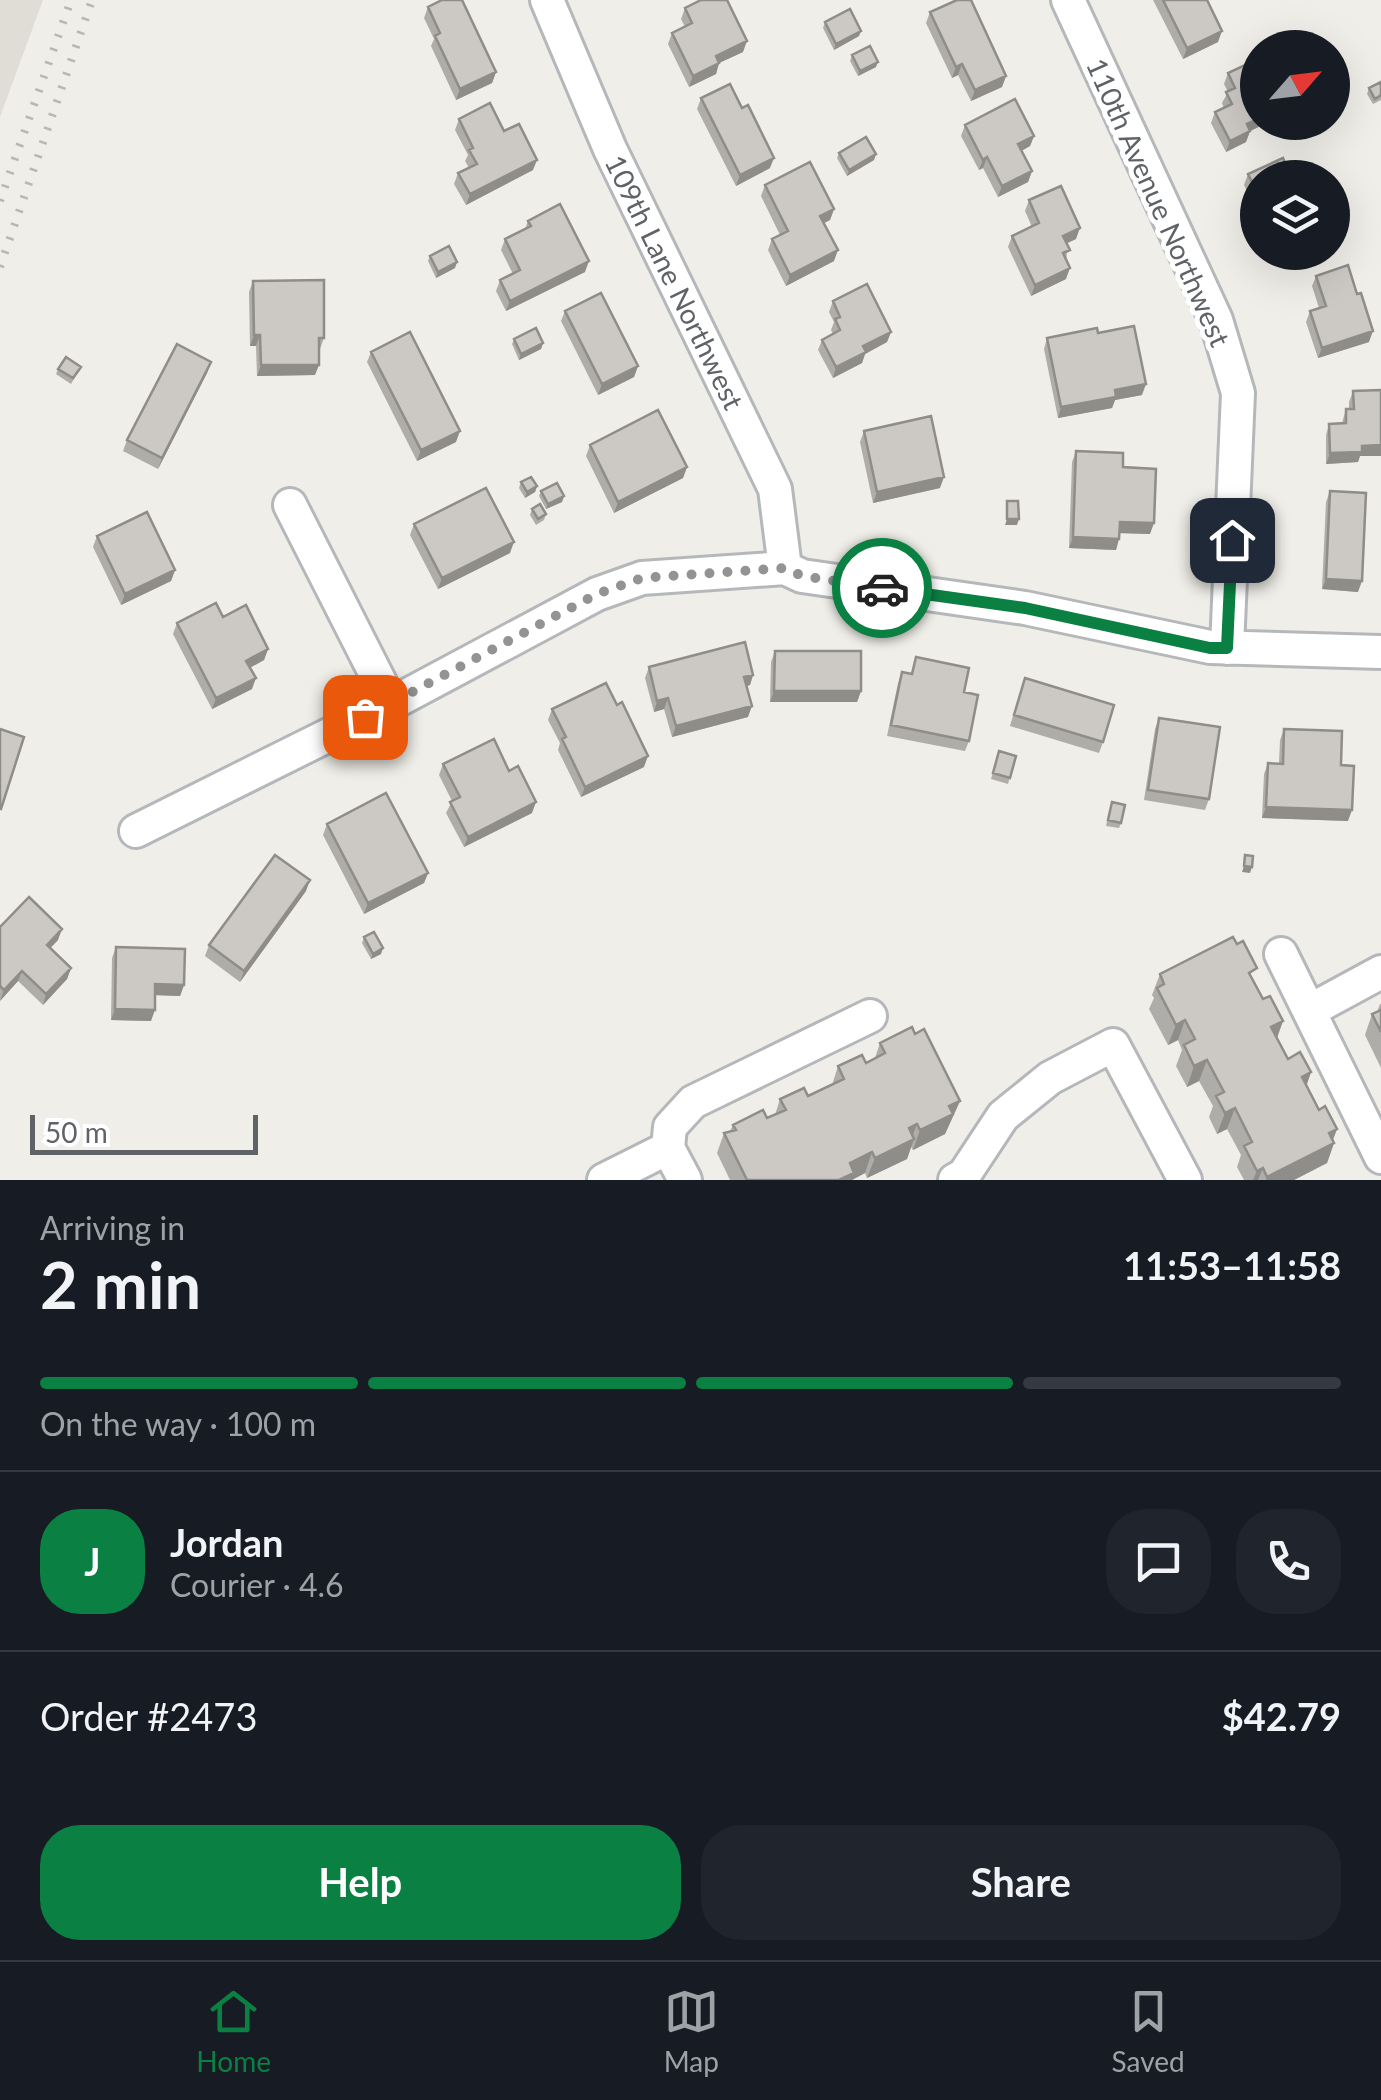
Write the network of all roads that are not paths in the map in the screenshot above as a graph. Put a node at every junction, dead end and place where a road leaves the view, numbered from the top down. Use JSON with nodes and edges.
{"nodes":[{"id":1,"x":547,"y":0,"type":"edge"},
{"id":2,"x":1068,"y":0,"type":"edge"},
{"id":3,"x":290,"y":505,"type":"dead end"},
{"id":4,"x":785,"y":568,"type":"junction"},
{"id":5,"x":1227,"y":648,"type":"junction"},
{"id":6,"x":1381,"y":652,"type":"edge"},
{"id":7,"x":390,"y":704,"type":"junction"},
{"id":8,"x":136,"y":832,"type":"dead end"},
{"id":9,"x":1281,"y":954,"type":"dead end"},
{"id":10,"x":1381,"y":972,"type":"edge"},
{"id":11,"x":1309,"y":1011,"type":"junction"},
{"id":12,"x":870,"y":1016,"type":"dead end"},
{"id":13,"x":668,"y":1148,"type":"junction"},
{"id":14,"x":1381,"y":1157,"type":"edge"},
{"id":15,"x":1381,"y":1175,"type":"edge"},
{"id":16,"x":604,"y":1180,"type":"edge"},
{"id":17,"x":684,"y":1180,"type":"edge"},
{"id":18,"x":955,"y":1180,"type":"edge"},
{"id":19,"x":1185,"y":1180,"type":"edge"},
{"id":20,"x":1371,"y":1180,"type":"edge"}],
"edges":[{"from":1,"to":4,"type":"street","name":"109th Lane Northwest"},
{"from":2,"to":5,"type":"street","name":"110th Avenue Northwest"},
{"from":3,"to":7,"type":"street"},
{"from":4,"to":5,"type":"street"},
{"from":4,"to":7,"type":"street"},
{"from":5,"to":6,"type":"street"},
{"from":7,"to":8,"type":"street"},
{"from":9,"to":11,"type":"street"},
{"from":10,"to":11,"type":"street"},
{"from":11,"to":14,"type":"street"},
{"from":12,"to":13,"type":"street"},
{"from":13,"to":16,"type":"street"},
{"from":13,"to":17,"type":"street"},
{"from":15,"to":20,"type":"street"},
{"from":18,"to":19,"type":"street"}]}
